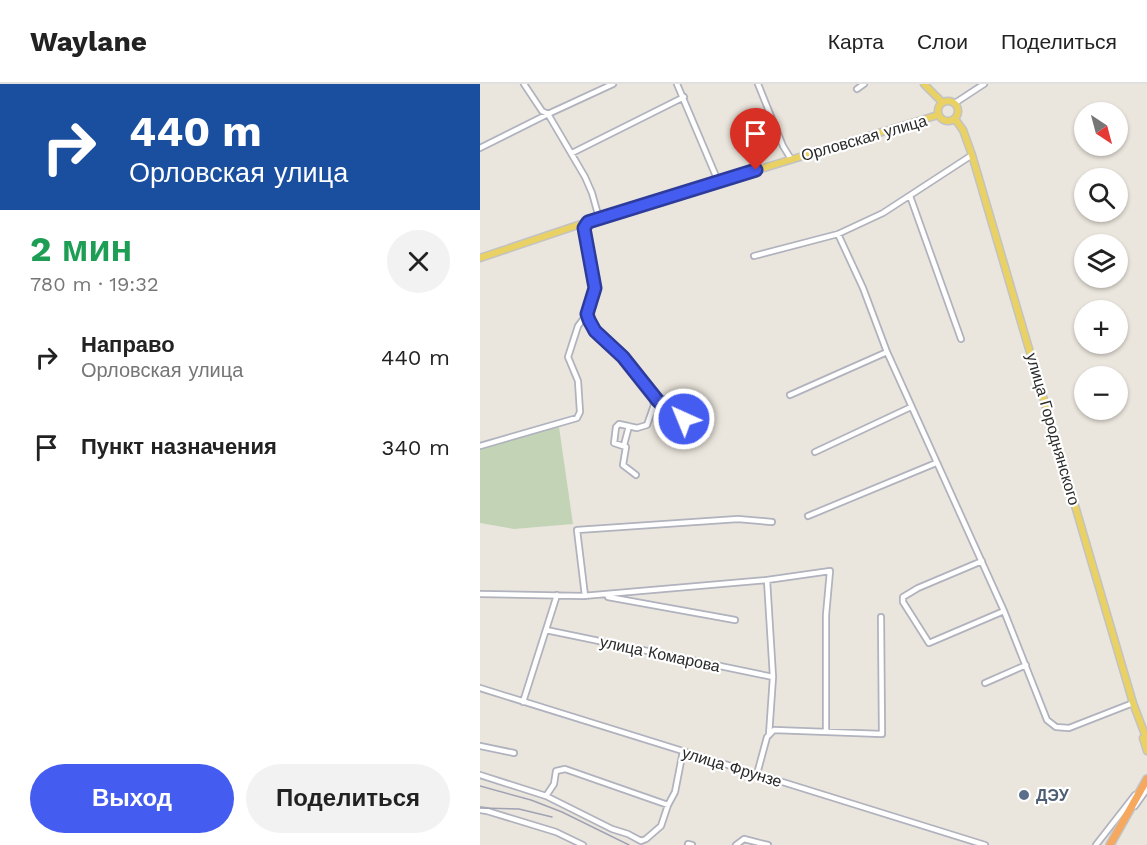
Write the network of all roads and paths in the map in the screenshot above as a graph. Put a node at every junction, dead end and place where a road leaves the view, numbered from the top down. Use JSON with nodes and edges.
{"nodes":[{"id":1,"x":524,"y":84,"type":"edge"},
{"id":2,"x":613,"y":84,"type":"edge"},
{"id":3,"x":677,"y":84,"type":"edge"},
{"id":4,"x":758,"y":84,"type":"edge"},
{"id":5,"x":864,"y":84,"type":"edge"},
{"id":6,"x":924,"y":84,"type":"edge"},
{"id":7,"x":984,"y":84,"type":"edge"},
{"id":8,"x":857,"y":89,"type":"dead end"},
{"id":9,"x":684,"y":97,"type":"junction"},
{"id":10,"x":942,"y":102,"type":"junction"},
{"id":11,"x":955,"y":103,"type":"junction"},
{"id":12,"x":548,"y":114,"type":"junction"},
{"id":13,"x":938,"y":115,"type":"junction"},
{"id":14,"x":955,"y":118,"type":"junction"},
{"id":15,"x":480,"y":148,"type":"edge"},
{"id":16,"x":572,"y":153,"type":"junction"},
{"id":17,"x":972,"y":155,"type":"junction"},
{"id":18,"x":790,"y":159,"type":"junction"},
{"id":19,"x":718,"y":182,"type":"junction"},
{"id":20,"x":910,"y":196,"type":"junction"},
{"id":21,"x":599,"y":218,"type":"junction"},
{"id":22,"x":583,"y":227,"type":"junction"},
{"id":23,"x":838,"y":234,"type":"junction"},
{"id":24,"x":754,"y":256,"type":"dead end"},
{"id":25,"x":480,"y":258,"type":"edge"},
{"id":26,"x":587,"y":314,"type":"junction"},
{"id":27,"x":961,"y":339,"type":"dead end"},
{"id":28,"x":887,"y":352,"type":"junction"},
{"id":29,"x":790,"y":395,"type":"dead end"},
{"id":30,"x":657,"y":404,"type":"junction"},
{"id":31,"x":911,"y":407,"type":"junction"},
{"id":32,"x":684,"y":419,"type":"dead end"},
{"id":33,"x":629,"y":426,"type":"junction"},
{"id":34,"x":624,"y":445,"type":"junction"},
{"id":35,"x":480,"y":446,"type":"edge"},
{"id":36,"x":814,"y":452,"type":"dead end"},
{"id":37,"x":936,"y":463,"type":"junction"},
{"id":38,"x":636,"y":475,"type":"dead end"},
{"id":39,"x":808,"y":516,"type":"dead end"},
{"id":40,"x":772,"y":522,"type":"dead end"},
{"id":41,"x":982,"y":561,"type":"junction"},
{"id":42,"x":767,"y":580,"type":"junction"},
{"id":43,"x":480,"y":594,"type":"edge"},
{"id":44,"x":557,"y":595,"type":"junction"},
{"id":45,"x":583,"y":596,"type":"junction"},
{"id":46,"x":1004,"y":611,"type":"junction"},
{"id":47,"x":881,"y":617,"type":"dead end"},
{"id":48,"x":735,"y":620,"type":"dead end"},
{"id":49,"x":546,"y":630,"type":"junction"},
{"id":50,"x":1026,"y":665,"type":"junction"},
{"id":51,"x":773,"y":677,"type":"junction"},
{"id":52,"x":984,"y":683,"type":"dead end"},
{"id":53,"x":480,"y":688,"type":"edge"},
{"id":54,"x":523,"y":702,"type":"junction"},
{"id":55,"x":1133,"y":703,"type":"junction"},
{"id":56,"x":1139,"y":723,"type":"junction"},
{"id":57,"x":826,"y":731,"type":"junction"},
{"id":58,"x":1147,"y":734,"type":"edge"},
{"id":59,"x":769,"y":735,"type":"junction"},
{"id":60,"x":1147,"y":740,"type":"edge"},
{"id":61,"x":480,"y":746,"type":"edge"},
{"id":62,"x":683,"y":751,"type":"junction"},
{"id":63,"x":1147,"y":751,"type":"edge"},
{"id":64,"x":514,"y":753,"type":"dead end"},
{"id":65,"x":1147,"y":771,"type":"edge"},
{"id":66,"x":757,"y":774,"type":"junction"},
{"id":67,"x":480,"y":775,"type":"edge"},
{"id":68,"x":1147,"y":779,"type":"edge"},
{"id":69,"x":1142,"y":790,"type":"edge"},
{"id":70,"x":546,"y":796,"type":"junction"},
{"id":71,"x":668,"y":805,"type":"junction"},
{"id":72,"x":480,"y":810,"type":"edge"},
{"id":73,"x":583,"y":845,"type":"edge"},
{"id":74,"x":736,"y":845,"type":"edge"},
{"id":75,"x":768,"y":845,"type":"edge"},
{"id":76,"x":985,"y":845,"type":"edge"},
{"id":77,"x":1096,"y":845,"type":"edge"},
{"id":78,"x":1110,"y":845,"type":"edge"}],
"edges":[{"from":1,"to":12,"type":"street"},
{"from":2,"to":12,"type":"street"},
{"from":3,"to":9,"type":"street"},
{"from":4,"to":18,"type":"street"},
{"from":5,"to":8,"type":"street"},
{"from":6,"to":10,"type":"main road"},
{"from":7,"to":11,"type":"street"},
{"from":9,"to":16,"type":"street"},
{"from":9,"to":19,"type":"street"},
{"from":10,"to":11,"type":"main road"},
{"from":10,"to":13,"type":"main road"},
{"from":11,"to":14,"type":"main road"},
{"from":12,"to":15,"type":"street"},
{"from":12,"to":16,"type":"street"},
{"from":13,"to":14,"type":"main road"},
{"from":13,"to":18,"type":"main road","name":"Орловская улица"},
{"from":14,"to":17,"type":"main road","name":"улица Городнянского"},
{"from":16,"to":21,"type":"street"},
{"from":17,"to":20,"type":"street"},
{"from":17,"to":55,"type":"main road","name":"улица Городнянского"},
{"from":18,"to":19,"type":"main road","name":"Орловская улица"},
{"from":19,"to":21,"type":"main road","name":"Орловская улица"},
{"from":20,"to":23,"type":"street"},
{"from":20,"to":27,"type":"street"},
{"from":21,"to":22,"type":"main road","name":"Орловская улица"},
{"from":22,"to":25,"type":"main road","name":"Орловская улица"},
{"from":22,"to":26,"type":"street"},
{"from":23,"to":24,"type":"street"},
{"from":23,"to":28,"type":"street"},
{"from":26,"to":30,"type":"street"},
{"from":26,"to":35,"type":"street"},
{"from":28,"to":29,"type":"street"},
{"from":28,"to":31,"type":"street"},
{"from":30,"to":32,"type":"street"},
{"from":30,"to":33,"type":"street"},
{"from":31,"to":36,"type":"street"},
{"from":31,"to":37,"type":"street"},
{"from":33,"to":34,"type":"street"},
{"from":33,"to":34,"type":"street"},
{"from":34,"to":38,"type":"street"},
{"from":37,"to":39,"type":"street"},
{"from":37,"to":41,"type":"street"},
{"from":40,"to":45,"type":"street"},
{"from":41,"to":46,"type":"street"},
{"from":41,"to":46,"type":"street"},
{"from":42,"to":45,"type":"street"},
{"from":42,"to":51,"type":"street"},
{"from":42,"to":57,"type":"street"},
{"from":43,"to":44,"type":"street"},
{"from":44,"to":45,"type":"street"},
{"from":44,"to":49,"type":"street"},
{"from":45,"to":48,"type":"street"},
{"from":46,"to":50,"type":"street"},
{"from":47,"to":57,"type":"street"},
{"from":49,"to":51,"type":"street","name":"улица Комарова"},
{"from":49,"to":54,"type":"street"},
{"from":50,"to":52,"type":"street"},
{"from":50,"to":55,"type":"street"},
{"from":51,"to":59,"type":"street"},
{"from":53,"to":54,"type":"street","name":"улица Фрунзе"},
{"from":54,"to":62,"type":"street","name":"улица Фрунзе"},
{"from":55,"to":56,"type":"main road","name":"улица Городнянского"},
{"from":56,"to":58,"type":"main road"},
{"from":56,"to":60,"type":"main road","name":"улица Городнянского"},
{"from":56,"to":63,"type":"main road"},
{"from":57,"to":59,"type":"street"},
{"from":59,"to":66,"type":"street"},
{"from":61,"to":64,"type":"street"},
{"from":62,"to":66,"type":"street","name":"улица Фрунзе"},
{"from":62,"to":71,"type":"street"},
{"from":65,"to":69,"type":"main road"},
{"from":66,"to":76,"type":"street","name":"улица Фрунзе"},
{"from":67,"to":70,"type":"street"},
{"from":68,"to":69,"type":"highway"},
{"from":69,"to":77,"type":"street"},
{"from":69,"to":78,"type":"highway"},
{"from":70,"to":71,"type":"street"},
{"from":70,"to":71,"type":"street"},
{"from":72,"to":73,"type":"street"},
{"from":74,"to":75,"type":"street"}]}
